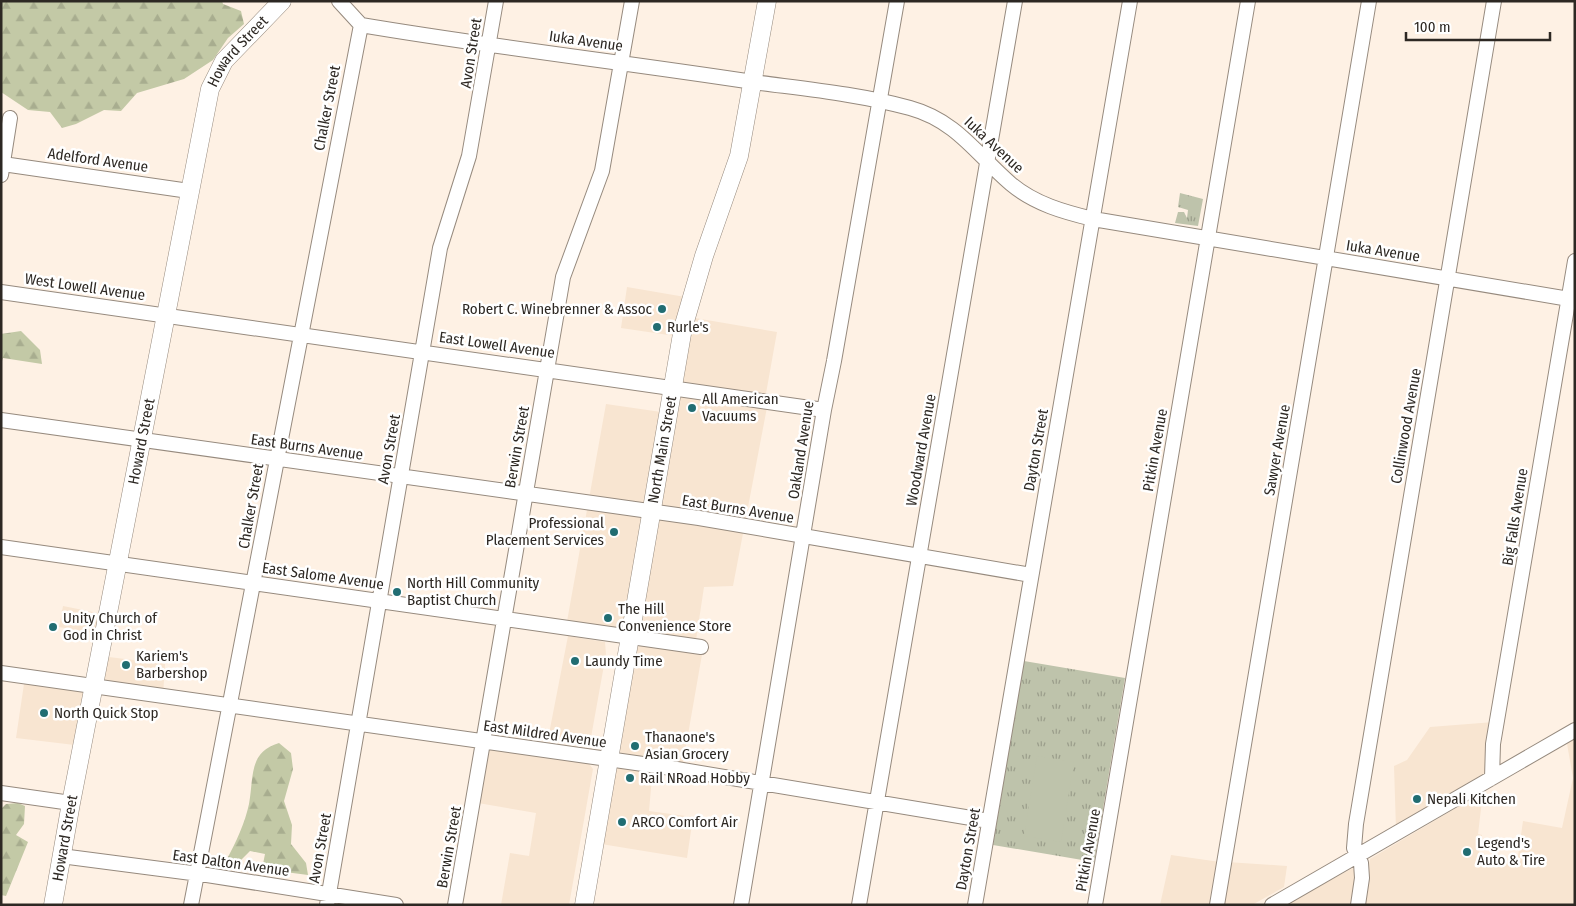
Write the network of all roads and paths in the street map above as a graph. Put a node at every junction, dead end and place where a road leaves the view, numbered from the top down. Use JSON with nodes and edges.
{"nodes":[{"id":1,"x":282,"y":1,"type":"edge"},
{"id":2,"x":340,"y":1,"type":"edge"},
{"id":3,"x":496,"y":1,"type":"edge"},
{"id":4,"x":632,"y":1,"type":"edge"},
{"id":5,"x":767,"y":1,"type":"edge"},
{"id":6,"x":897,"y":1,"type":"edge"},
{"id":7,"x":1015,"y":1,"type":"edge"},
{"id":8,"x":1130,"y":1,"type":"edge"},
{"id":9,"x":1248,"y":1,"type":"edge"},
{"id":10,"x":1368,"y":1,"type":"edge"},
{"id":11,"x":1494,"y":1,"type":"edge"},
{"id":12,"x":360,"y":25,"type":"junction"},
{"id":13,"x":488,"y":44,"type":"junction"},
{"id":14,"x":621,"y":62,"type":"junction"},
{"id":15,"x":753,"y":82,"type":"junction"},
{"id":16,"x":879,"y":101,"type":"junction"},
{"id":17,"x":10,"y":118,"type":"dead end"},
{"id":18,"x":988,"y":161,"type":"junction"},
{"id":19,"x":2,"y":170,"type":"edge"},
{"id":20,"x":189,"y":191,"type":"junction"},
{"id":21,"x":1093,"y":219,"type":"junction"},
{"id":22,"x":1207,"y":238,"type":"junction"},
{"id":23,"x":1326,"y":258,"type":"junction"},
{"id":24,"x":1575,"y":261,"type":"edge"},
{"id":25,"x":1447,"y":278,"type":"junction"},
{"id":26,"x":1,"y":292,"type":"edge"},
{"id":27,"x":1571,"y":299,"type":"edge"},
{"id":28,"x":165,"y":314,"type":"junction"},
{"id":29,"x":300,"y":334,"type":"junction"},
{"id":30,"x":422,"y":351,"type":"junction"},
{"id":31,"x":547,"y":368,"type":"junction"},
{"id":32,"x":672,"y":387,"type":"junction"},
{"id":33,"x":824,"y":410,"type":"junction"},
{"id":34,"x":1,"y":420,"type":"edge"},
{"id":35,"x":142,"y":440,"type":"junction"},
{"id":36,"x":276,"y":459,"type":"junction"},
{"id":37,"x":400,"y":476,"type":"junction"},
{"id":38,"x":526,"y":494,"type":"junction"},
{"id":39,"x":651,"y":512,"type":"junction"},
{"id":40,"x":804,"y":536,"type":"junction"},
{"id":41,"x":1,"y":547,"type":"edge"},
{"id":42,"x":919,"y":556,"type":"junction"},
{"id":43,"x":118,"y":564,"type":"junction"},
{"id":44,"x":1031,"y":575,"type":"junction"},
{"id":45,"x":254,"y":582,"type":"junction"},
{"id":46,"x":379,"y":600,"type":"junction"},
{"id":47,"x":505,"y":618,"type":"junction"},
{"id":48,"x":629,"y":635,"type":"junction"},
{"id":49,"x":701,"y":647,"type":"dead end"},
{"id":50,"x":1,"y":673,"type":"edge"},
{"id":51,"x":95,"y":687,"type":"junction"},
{"id":52,"x":230,"y":706,"type":"junction"},
{"id":53,"x":358,"y":724,"type":"junction"},
{"id":54,"x":1575,"y":730,"type":"edge"},
{"id":55,"x":484,"y":742,"type":"junction"},
{"id":56,"x":609,"y":760,"type":"junction"},
{"id":57,"x":1492,"y":778,"type":"junction"},
{"id":58,"x":763,"y":782,"type":"junction"},
{"id":59,"x":1,"y":793,"type":"edge"},
{"id":60,"x":71,"y":802,"type":"junction"},
{"id":61,"x":877,"y":802,"type":"junction"},
{"id":62,"x":989,"y":821,"type":"junction"},
{"id":63,"x":61,"y":856,"type":"junction"},
{"id":64,"x":1358,"y":856,"type":"junction"},
{"id":65,"x":196,"y":874,"type":"junction"},
{"id":66,"x":328,"y":899,"type":"edge"},
{"id":67,"x":53,"y":905,"type":"edge"},
{"id":68,"x":191,"y":905,"type":"edge"},
{"id":69,"x":396,"y":905,"type":"edge"},
{"id":70,"x":455,"y":905,"type":"edge"},
{"id":71,"x":584,"y":905,"type":"edge"},
{"id":72,"x":741,"y":905,"type":"edge"},
{"id":73,"x":859,"y":905,"type":"edge"},
{"id":74,"x":975,"y":905,"type":"edge"},
{"id":75,"x":1095,"y":905,"type":"edge"},
{"id":76,"x":1217,"y":905,"type":"edge"},
{"id":77,"x":1272,"y":905,"type":"edge"},
{"id":78,"x":1358,"y":905,"type":"edge"}],
"edges":[{"from":1,"to":20,"type":"main road","name":"Howard Street"},
{"from":2,"to":12,"type":"street"},
{"from":3,"to":13,"type":"street","name":"Avon Street"},
{"from":4,"to":14,"type":"street","name":"Berwin Street"},
{"from":5,"to":15,"type":"main road","name":"North Main Street"},
{"from":6,"to":16,"type":"street","name":"Oakland Avenue"},
{"from":7,"to":18,"type":"street","name":"Woodward Avenue"},
{"from":8,"to":21,"type":"street","name":"Dayton Street"},
{"from":9,"to":22,"type":"street","name":"Pitkin Avenue"},
{"from":10,"to":23,"type":"street","name":"Sawyer Avenue"},
{"from":11,"to":25,"type":"street","name":"Collinwood Avenue"},
{"from":12,"to":13,"type":"street","name":"Iuka Avenue"},
{"from":12,"to":29,"type":"street","name":"Chalker Street"},
{"from":13,"to":14,"type":"street","name":"Iuka Avenue"},
{"from":13,"to":30,"type":"street","name":"Avon Street"},
{"from":14,"to":15,"type":"street","name":"Iuka Avenue"},
{"from":14,"to":31,"type":"street","name":"Berwin Street"},
{"from":15,"to":16,"type":"street","name":"Iuka Avenue"},
{"from":15,"to":32,"type":"main road","name":"North Main Street"},
{"from":16,"to":18,"type":"street","name":"Iuka Avenue"},
{"from":16,"to":33,"type":"street","name":"Oakland Avenue"},
{"from":17,"to":19,"type":"street"},
{"from":18,"to":21,"type":"street","name":"Iuka Avenue"},
{"from":18,"to":42,"type":"street","name":"Woodward Avenue"},
{"from":19,"to":20,"type":"street","name":"Adelford Avenue"},
{"from":20,"to":28,"type":"main road","name":"Howard Street"},
{"from":21,"to":22,"type":"street","name":"Iuka Avenue"},
{"from":21,"to":44,"type":"street","name":"Dayton Street"},
{"from":22,"to":23,"type":"street","name":"Iuka Avenue"},
{"from":22,"to":75,"type":"street","name":"Pitkin Avenue"},
{"from":23,"to":25,"type":"street","name":"Iuka Avenue"},
{"from":23,"to":76,"type":"street","name":"Sawyer Avenue"},
{"from":24,"to":27,"type":"street","name":"Big Falls Avenue"},
{"from":25,"to":27,"type":"street","name":"Iuka Avenue"},
{"from":25,"to":64,"type":"street","name":"Collinwood Avenue"},
{"from":26,"to":28,"type":"street","name":"West Lowell Avenue"},
{"from":27,"to":57,"type":"street","name":"Big Falls Avenue"},
{"from":28,"to":29,"type":"street","name":"East Lowell Avenue"},
{"from":28,"to":35,"type":"main road","name":"Howard Street"},
{"from":29,"to":30,"type":"street","name":"East Lowell Avenue"},
{"from":29,"to":36,"type":"street","name":"Chalker Street"},
{"from":30,"to":31,"type":"street","name":"East Lowell Avenue"},
{"from":30,"to":37,"type":"street","name":"Avon Street"},
{"from":31,"to":32,"type":"street","name":"East Lowell Avenue"},
{"from":31,"to":38,"type":"street","name":"Berwin Street"},
{"from":32,"to":33,"type":"street","name":"East Lowell Avenue"},
{"from":32,"to":39,"type":"main road","name":"North Main Street"},
{"from":33,"to":40,"type":"street","name":"Oakland Avenue"},
{"from":34,"to":35,"type":"street","name":"East Burns Avenue"},
{"from":35,"to":36,"type":"street","name":"East Burns Avenue"},
{"from":35,"to":43,"type":"main road","name":"Howard Street"},
{"from":36,"to":37,"type":"street","name":"East Burns Avenue"},
{"from":36,"to":45,"type":"street","name":"Chalker Street"},
{"from":37,"to":38,"type":"street","name":"East Burns Avenue"},
{"from":37,"to":46,"type":"street","name":"Avon Street"},
{"from":38,"to":39,"type":"street","name":"East Burns Avenue"},
{"from":38,"to":47,"type":"street","name":"Berwin Street"},
{"from":39,"to":40,"type":"street","name":"East Burns Avenue"},
{"from":39,"to":48,"type":"main road","name":"North Main Street"},
{"from":40,"to":42,"type":"street","name":"East Burns Avenue"},
{"from":40,"to":58,"type":"street","name":"Oakland Avenue"},
{"from":41,"to":43,"type":"street","name":"East Salome Avenue"},
{"from":42,"to":44,"type":"street","name":"East Burns Avenue"},
{"from":42,"to":61,"type":"street","name":"Woodward Avenue"},
{"from":43,"to":45,"type":"street","name":"East Salome Avenue"},
{"from":43,"to":51,"type":"main road","name":"Howard Street"},
{"from":44,"to":62,"type":"street","name":"Dayton Street"},
{"from":45,"to":46,"type":"street","name":"East Salome Avenue"},
{"from":45,"to":52,"type":"street","name":"Chalker Street"},
{"from":46,"to":47,"type":"street","name":"East Salome Avenue"},
{"from":46,"to":53,"type":"street","name":"Avon Street"},
{"from":47,"to":48,"type":"street","name":"East Salome Avenue"},
{"from":47,"to":55,"type":"street","name":"Berwin Street"},
{"from":48,"to":49,"type":"street","name":"East Salome Avenue"},
{"from":48,"to":56,"type":"main road","name":"North Main Street"},
{"from":50,"to":51,"type":"street","name":"East Mildred Avenue"},
{"from":51,"to":52,"type":"street","name":"East Mildred Avenue"},
{"from":51,"to":60,"type":"main road","name":"Howard Street"},
{"from":52,"to":53,"type":"street","name":"East Mildred Avenue"},
{"from":52,"to":65,"type":"street","name":"Chalker Street"},
{"from":53,"to":55,"type":"street","name":"East Mildred Avenue"},
{"from":53,"to":66,"type":"street","name":"Avon Street"},
{"from":54,"to":57,"type":"street"},
{"from":55,"to":56,"type":"street","name":"East Mildred Avenue"},
{"from":55,"to":70,"type":"street","name":"Berwin Street"},
{"from":56,"to":58,"type":"street","name":"East Mildred Avenue"},
{"from":56,"to":71,"type":"main road","name":"North Main Street"},
{"from":57,"to":64,"type":"street"},
{"from":58,"to":61,"type":"street","name":"East Mildred Avenue"},
{"from":58,"to":72,"type":"street","name":"Oakland Avenue"},
{"from":59,"to":60,"type":"street"},
{"from":60,"to":63,"type":"main road","name":"Howard Street"},
{"from":61,"to":62,"type":"street","name":"East Mildred Avenue"},
{"from":61,"to":73,"type":"street","name":"Woodward Avenue"},
{"from":62,"to":74,"type":"street","name":"Dayton Street"},
{"from":63,"to":65,"type":"street","name":"East Dalton Avenue"},
{"from":63,"to":67,"type":"main road","name":"Howard Street"},
{"from":64,"to":77,"type":"street"},
{"from":64,"to":78,"type":"street","name":"Collinwood Avenue"},
{"from":65,"to":66,"type":"street","name":"East Dalton Avenue"},
{"from":65,"to":68,"type":"street","name":"Chalker Street"},
{"from":66,"to":69,"type":"street","name":"East Dalton Avenue"}]}
